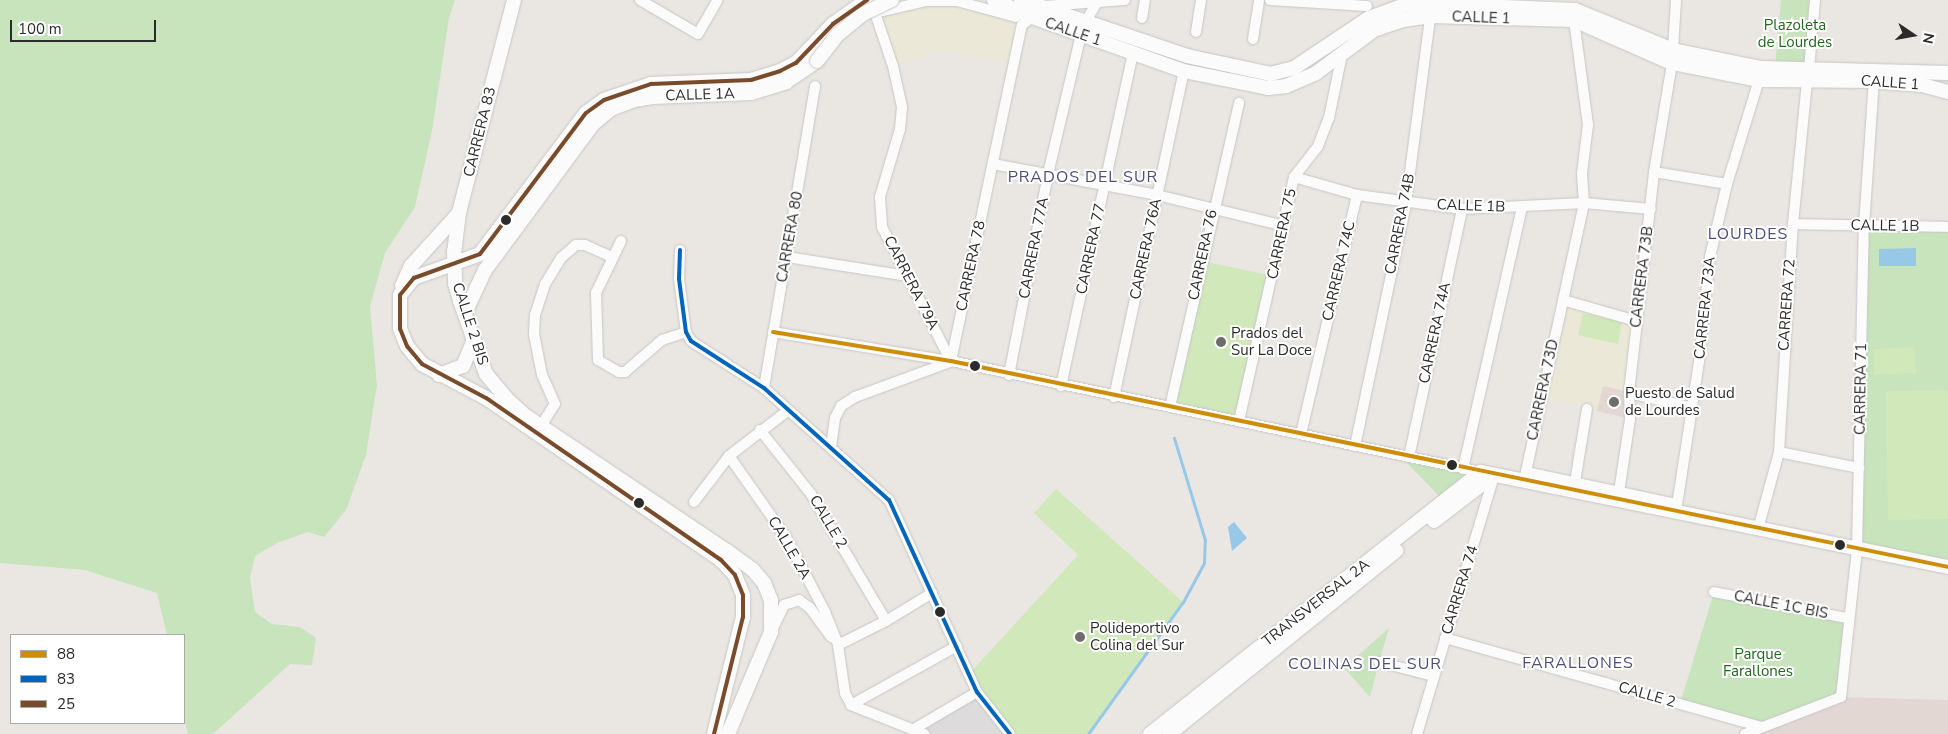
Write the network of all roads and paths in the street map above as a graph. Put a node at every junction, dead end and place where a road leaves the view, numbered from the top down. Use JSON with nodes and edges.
{"nodes":[{"id":1,"x":514,"y":0,"type":"edge"},
{"id":2,"x":640,"y":0,"type":"edge"},
{"id":3,"x":718,"y":0,"type":"edge"},
{"id":4,"x":892,"y":0,"type":"edge"},
{"id":5,"x":994,"y":0,"type":"edge"},
{"id":6,"x":1021,"y":0,"type":"edge"},
{"id":7,"x":1124,"y":0,"type":"edge"},
{"id":8,"x":1145,"y":0,"type":"edge"},
{"id":9,"x":1202,"y":0,"type":"edge"},
{"id":10,"x":1259,"y":0,"type":"edge"},
{"id":11,"x":1270,"y":0,"type":"edge"},
{"id":12,"x":1676,"y":0,"type":"edge"},
{"id":13,"x":1815,"y":0,"type":"edge"},
{"id":14,"x":870,"y":1,"type":"edge"},
{"id":15,"x":1097,"y":2,"type":"junction"},
{"id":16,"x":1431,"y":7,"type":"edge"},
{"id":17,"x":1367,"y":8,"type":"edge"},
{"id":18,"x":1575,"y":10,"type":"edge"},
{"id":19,"x":874,"y":13,"type":"junction"},
{"id":20,"x":1030,"y":16,"type":"junction"},
{"id":21,"x":1142,"y":18,"type":"dead end"},
{"id":22,"x":1083,"y":28,"type":"junction"},
{"id":23,"x":1196,"y":32,"type":"dead end"},
{"id":24,"x":1253,"y":39,"type":"dead end"},
{"id":25,"x":1133,"y":53,"type":"junction"},
{"id":26,"x":1342,"y":54,"type":"junction"},
{"id":27,"x":814,"y":55,"type":"junction"},
{"id":28,"x":1673,"y":56,"type":"junction"},
{"id":29,"x":1184,"y":71,"type":"junction"},
{"id":30,"x":1948,"y":73,"type":"edge"},
{"id":31,"x":1808,"y":74,"type":"junction"},
{"id":32,"x":1759,"y":80,"type":"junction"},
{"id":33,"x":1874,"y":80,"type":"junction"},
{"id":34,"x":815,"y":86,"type":"dead end"},
{"id":35,"x":1948,"y":92,"type":"edge"},
{"id":36,"x":1239,"y":104,"type":"dead end"},
{"id":37,"x":993,"y":164,"type":"junction"},
{"id":38,"x":1654,"y":172,"type":"junction"},
{"id":39,"x":1048,"y":174,"type":"junction"},
{"id":40,"x":1294,"y":177,"type":"junction"},
{"id":41,"x":1727,"y":184,"type":"junction"},
{"id":42,"x":1104,"y":185,"type":"junction"},
{"id":43,"x":1157,"y":195,"type":"junction"},
{"id":44,"x":1357,"y":195,"type":"junction"},
{"id":45,"x":1406,"y":203,"type":"junction"},
{"id":46,"x":1584,"y":203,"type":"junction"},
{"id":47,"x":1522,"y":207,"type":"junction"},
{"id":48,"x":1213,"y":208,"type":"junction"},
{"id":49,"x":1462,"y":209,"type":"junction"},
{"id":50,"x":1651,"y":209,"type":"junction"},
{"id":51,"x":459,"y":213,"type":"junction"},
{"id":52,"x":1793,"y":224,"type":"junction"},
{"id":53,"x":1285,"y":226,"type":"junction"},
{"id":54,"x":1864,"y":226,"type":"junction"},
{"id":55,"x":1948,"y":227,"type":"edge"},
{"id":56,"x":621,"y":242,"type":"dead end"},
{"id":57,"x":680,"y":250,"type":"dead end"},
{"id":58,"x":612,"y":257,"type":"junction"},
{"id":59,"x":787,"y":257,"type":"junction"},
{"id":60,"x":455,"y":265,"type":"junction"},
{"id":61,"x":907,"y":276,"type":"junction"},
{"id":62,"x":400,"y":295,"type":"junction"},
{"id":63,"x":1563,"y":300,"type":"junction"},
{"id":64,"x":466,"y":313,"type":"junction"},
{"id":65,"x":1636,"y":321,"type":"junction"},
{"id":66,"x":686,"y":332,"type":"junction"},
{"id":67,"x":773,"y":332,"type":"junction"},
{"id":68,"x":473,"y":342,"type":"junction"},
{"id":69,"x":951,"y":362,"type":"junction"},
{"id":70,"x":439,"y":375,"type":"junction"},
{"id":71,"x":1009,"y":375,"type":"junction"},
{"id":72,"x":1061,"y":386,"type":"junction"},
{"id":73,"x":764,"y":388,"type":"junction"},
{"id":74,"x":1629,"y":393,"type":"junction"},
{"id":75,"x":1114,"y":397,"type":"junction"},
{"id":76,"x":1170,"y":407,"type":"junction"},
{"id":77,"x":1692,"y":408,"type":"junction"},
{"id":78,"x":1587,"y":409,"type":"dead end"},
{"id":79,"x":786,"y":412,"type":"junction"},
{"id":80,"x":1239,"y":421,"type":"junction"},
{"id":81,"x":542,"y":426,"type":"junction"},
{"id":82,"x":760,"y":430,"type":"junction"},
{"id":83,"x":1301,"y":434,"type":"junction"},
{"id":84,"x":1355,"y":446,"type":"junction"},
{"id":85,"x":831,"y":448,"type":"junction"},
{"id":86,"x":1779,"y":452,"type":"junction"},
{"id":87,"x":729,"y":456,"type":"junction"},
{"id":88,"x":1409,"y":457,"type":"junction"},
{"id":89,"x":1463,"y":468,"type":"junction"},
{"id":90,"x":1859,"y":468,"type":"junction"},
{"id":91,"x":1487,"y":473,"type":"junction"},
{"id":92,"x":1525,"y":476,"type":"junction"},
{"id":93,"x":1575,"y":482,"type":"junction"},
{"id":94,"x":1619,"y":492,"type":"junction"},
{"id":95,"x":694,"y":502,"type":"dead end"},
{"id":96,"x":1676,"y":508,"type":"junction"},
{"id":97,"x":1758,"y":528,"type":"junction"},
{"id":98,"x":1857,"y":549,"type":"junction"},
{"id":99,"x":1948,"y":567,"type":"edge"},
{"id":100,"x":1714,"y":592,"type":"dead end"},
{"id":101,"x":932,"y":593,"type":"junction"},
{"id":102,"x":1847,"y":618,"type":"junction"},
{"id":103,"x":886,"y":621,"type":"junction"},
{"id":104,"x":771,"y":632,"type":"junction"},
{"id":105,"x":1445,"y":638,"type":"junction"},
{"id":106,"x":838,"y":645,"type":"junction"},
{"id":107,"x":957,"y":646,"type":"junction"},
{"id":108,"x":1379,"y":662,"type":"dead end"},
{"id":109,"x":1434,"y":676,"type":"junction"},
{"id":110,"x":977,"y":692,"type":"junction"},
{"id":111,"x":851,"y":705,"type":"junction"},
{"id":112,"x":1762,"y":727,"type":"junction"},
{"id":113,"x":919,"y":732,"type":"edge"},
{"id":114,"x":714,"y":734,"type":"edge"},
{"id":115,"x":728,"y":734,"type":"edge"},
{"id":116,"x":1010,"y":734,"type":"edge"},
{"id":117,"x":1150,"y":734,"type":"edge"},
{"id":118,"x":1169,"y":734,"type":"edge"},
{"id":119,"x":1417,"y":734,"type":"edge"},
{"id":120,"x":1745,"y":734,"type":"edge"}],
"edges":[{"from":1,"to":51,"type":"street","name":"CARRERA 83"},
{"from":2,"to":3,"type":"street"},
{"from":4,"to":27,"type":"street","name":"CALLE 1A","bridge":true},
{"from":5,"to":20,"type":"street"},
{"from":6,"to":20,"type":"street","name":"CALLE 1"},
{"from":7,"to":15,"type":"street","name":"CALLE 1"},
{"from":8,"to":21,"type":"street"},
{"from":9,"to":23,"type":"street"},
{"from":10,"to":24,"type":"street"},
{"from":11,"to":17,"type":"street","name":"CALLE 1"},
{"from":12,"to":28,"type":"street","name":"CARRERA 73B"},
{"from":13,"to":31,"type":"street","name":"CARRERA 72"},
{"from":14,"to":19,"type":"street","name":"CARRERA 79A"},
{"from":14,"to":27,"type":"street","name":"CALLE 1A"},
{"from":15,"to":20,"type":"street","name":"CALLE 1"},
{"from":15,"to":22,"type":"street","name":"CARRERA 77A"},
{"from":16,"to":17,"type":"street","name":"CALLE 1"},
{"from":16,"to":18,"type":"street","name":"CALLE 1"},
{"from":16,"to":26,"type":"street","name":"CALLE 1"},
{"from":16,"to":45,"type":"street","name":"CARRERA 74B"},
{"from":17,"to":22,"type":"street","name":"CALLE 1"},
{"from":18,"to":28,"type":"street","name":"CALLE 1"},
{"from":18,"to":46,"type":"street","name":"CARRERA 73D"},
{"from":19,"to":20,"type":"street","name":"CALLE 1"},
{"from":19,"to":61,"type":"street","name":"CARRERA 79A"},
{"from":20,"to":22,"type":"street","name":"CALLE 1"},
{"from":20,"to":37,"type":"street","name":"CARRERA 78"},
{"from":22,"to":25,"type":"street","name":"CALLE 1"},
{"from":22,"to":39,"type":"street","name":"CARRERA 77A"},
{"from":25,"to":29,"type":"street","name":"CALLE 1"},
{"from":25,"to":42,"type":"street","name":"CARRERA 77"},
{"from":26,"to":29,"type":"street","name":"CALLE 1"},
{"from":26,"to":40,"type":"street","name":"CARRERA 75"},
{"from":27,"to":60,"type":"street","name":"CALLE 1A"},
{"from":27,"to":64,"type":"street","name":"CALLE 1A"},
{"from":28,"to":31,"type":"street","name":"CALLE 1"},
{"from":28,"to":32,"type":"street","name":"CALLE 1"},
{"from":28,"to":38,"type":"street","name":"CARRERA 73B"},
{"from":29,"to":43,"type":"street","name":"CARRERA 76A"},
{"from":30,"to":31,"type":"street","name":"CALLE 1"},
{"from":31,"to":32,"type":"street","name":"CALLE 1"},
{"from":31,"to":33,"type":"street","name":"CALLE 1"},
{"from":31,"to":52,"type":"street","name":"CARRERA 72"},
{"from":32,"to":41,"type":"street","name":"CARRERA 73A"},
{"from":33,"to":35,"type":"street","name":"CALLE 1"},
{"from":33,"to":54,"type":"street","name":"CARRERA 71"},
{"from":34,"to":59,"type":"street","name":"CARRERA 80"},
{"from":36,"to":48,"type":"street","name":"CARRERA 76"},
{"from":37,"to":39,"type":"street"},
{"from":37,"to":69,"type":"street","name":"CARRERA 78"},
{"from":38,"to":41,"type":"street"},
{"from":38,"to":50,"type":"street","name":"CARRERA 73B"},
{"from":39,"to":42,"type":"street"},
{"from":39,"to":71,"type":"street","name":"CARRERA 77A"},
{"from":40,"to":44,"type":"street","name":"CALLE 1B"},
{"from":40,"to":53,"type":"street","name":"CARRERA 75"},
{"from":41,"to":77,"type":"street","name":"CARRERA 73A"},
{"from":42,"to":43,"type":"street"},
{"from":42,"to":72,"type":"street","name":"CARRERA 77"},
{"from":43,"to":48,"type":"street"},
{"from":43,"to":75,"type":"street","name":"CARRERA 76A"},
{"from":44,"to":45,"type":"street","name":"CALLE 1B"},
{"from":44,"to":83,"type":"street","name":"CARRERA 74C"},
{"from":45,"to":49,"type":"street","name":"CALLE 1B"},
{"from":45,"to":84,"type":"street","name":"CARRERA 74B"},
{"from":46,"to":47,"type":"street","name":"CALLE 1B"},
{"from":46,"to":50,"type":"street","name":"CALLE 1B"},
{"from":46,"to":63,"type":"street","name":"CARRERA 73D"},
{"from":47,"to":49,"type":"street","name":"CALLE 1B"},
{"from":47,"to":89,"type":"street"},
{"from":48,"to":53,"type":"street"},
{"from":48,"to":76,"type":"street","name":"CARRERA 76"},
{"from":49,"to":88,"type":"street","name":"CARRERA 74A"},
{"from":50,"to":65,"type":"street","name":"CARRERA 73B"},
{"from":51,"to":60,"type":"street","name":"CARRERA 83"},
{"from":51,"to":62,"type":"street"},
{"from":52,"to":54,"type":"street","name":"CALLE 1B"},
{"from":52,"to":86,"type":"street","name":"CARRERA 72"},
{"from":53,"to":80,"type":"street","name":"CARRERA 75"},
{"from":54,"to":55,"type":"street","name":"CALLE 1B"},
{"from":54,"to":90,"type":"street","name":"CARRERA 71"},
{"from":56,"to":58,"type":"street"},
{"from":57,"to":66,"type":"street"},
{"from":58,"to":66,"type":"street"},
{"from":58,"to":81,"type":"street"},
{"from":59,"to":61,"type":"street"},
{"from":59,"to":67,"type":"street","name":"CARRERA 80"},
{"from":60,"to":62,"type":"street","name":"CALLE 1A"},
{"from":60,"to":64,"type":"street","name":"CALLE 2 BIS"},
{"from":61,"to":69,"type":"street","name":"CARRERA 79A"},
{"from":62,"to":70,"type":"street","name":"CALLE 2 BIS"},
{"from":63,"to":65,"type":"street"},
{"from":63,"to":92,"type":"street","name":"CARRERA 73D"},
{"from":64,"to":68,"type":"street","name":"CALLE 2 BIS"},
{"from":65,"to":74,"type":"street","name":"CARRERA 73B"},
{"from":66,"to":73,"type":"street"},
{"from":67,"to":69,"type":"street"},
{"from":67,"to":73,"type":"street","name":"CARRERA 80"},
{"from":68,"to":70,"type":"street"},
{"from":68,"to":81,"type":"street","name":"CALLE 2 BIS"},
{"from":69,"to":71,"type":"street"},
{"from":69,"to":85,"type":"street"},
{"from":70,"to":114,"type":"street","name":"CALLE 2 BIS"},
{"from":71,"to":72,"type":"street"},
{"from":72,"to":75,"type":"street"},
{"from":73,"to":79,"type":"street"},
{"from":74,"to":77,"type":"street"},
{"from":74,"to":94,"type":"street","name":"CARRERA 73B"},
{"from":75,"to":76,"type":"street"},
{"from":76,"to":80,"type":"street"},
{"from":77,"to":96,"type":"street","name":"CARRERA 73A"},
{"from":78,"to":93,"type":"street"},
{"from":79,"to":82,"type":"street"},
{"from":79,"to":85,"type":"street"},
{"from":80,"to":83,"type":"street"},
{"from":81,"to":104,"type":"street","name":"CALLE 2 BIS"},
{"from":82,"to":87,"type":"street"},
{"from":82,"to":103,"type":"street","name":"CALLE 2"},
{"from":83,"to":84,"type":"street"},
{"from":84,"to":88,"type":"street"},
{"from":85,"to":101,"type":"street"},
{"from":86,"to":90,"type":"street"},
{"from":86,"to":97,"type":"street","name":"CARRERA 72"},
{"from":87,"to":95,"type":"street"},
{"from":87,"to":106,"type":"street","name":"CALLE 2A"},
{"from":88,"to":89,"type":"street"},
{"from":89,"to":91,"type":"street"},
{"from":90,"to":98,"type":"street","name":"CARRERA 71"},
{"from":91,"to":92,"type":"street"},
{"from":91,"to":105,"type":"street","name":"CARRERA 74"},
{"from":91,"to":117,"type":"street","name":"TRANSVERSAL 2A"},
{"from":91,"to":118,"type":"street","name":"TRANSVERSAL 2A"},
{"from":92,"to":93,"type":"street"},
{"from":92,"to":96,"type":"street"},
{"from":93,"to":94,"type":"street"},
{"from":94,"to":96,"type":"street"},
{"from":96,"to":97,"type":"street"},
{"from":97,"to":98,"type":"street"},
{"from":98,"to":99,"type":"street"},
{"from":98,"to":102,"type":"street","name":"CARRERA 71"},
{"from":100,"to":102,"type":"street","name":"CALLE 1C BIS"},
{"from":101,"to":103,"type":"street"},
{"from":101,"to":107,"type":"street"},
{"from":102,"to":112,"type":"street","name":"CARRERA 71"},
{"from":103,"to":106,"type":"street"},
{"from":104,"to":106,"type":"street","name":"CALLE 2A"},
{"from":104,"to":115,"type":"street"},
{"from":105,"to":109,"type":"street","name":"CARRERA 74"},
{"from":105,"to":112,"type":"street","name":"CALLE 2"},
{"from":106,"to":111,"type":"street","name":"CALLE 2A"},
{"from":107,"to":110,"type":"street"},
{"from":107,"to":111,"type":"street"},
{"from":108,"to":109,"type":"street"},
{"from":109,"to":119,"type":"street","name":"CARRERA 74"},
{"from":110,"to":113,"type":"street"},
{"from":110,"to":116,"type":"street"},
{"from":111,"to":113,"type":"street"},
{"from":112,"to":120,"type":"street"}]}
